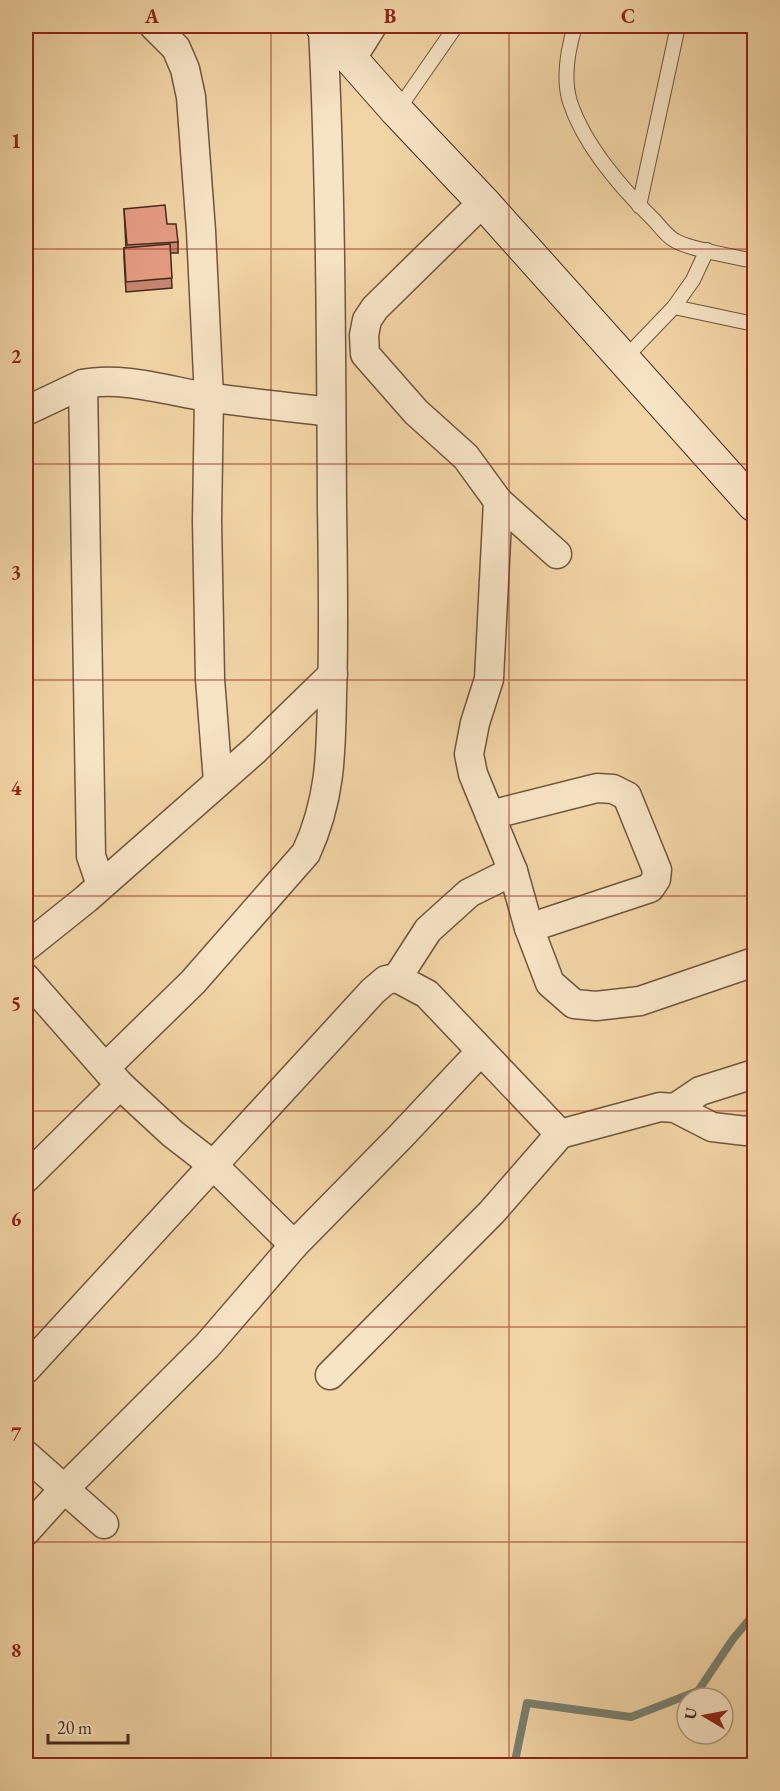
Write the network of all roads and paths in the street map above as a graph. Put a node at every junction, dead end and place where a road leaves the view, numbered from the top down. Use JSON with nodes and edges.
{"nodes":[{"id":1,"x":154,"y":26,"type":"edge"},
{"id":2,"x":372,"y":26,"type":"edge"},
{"id":3,"x":456,"y":26,"type":"edge"},
{"id":4,"x":575,"y":26,"type":"edge"},
{"id":5,"x":678,"y":26,"type":"edge"},
{"id":6,"x":323,"y":27,"type":"edge"},
{"id":7,"x":352,"y":58,"type":"junction"},
{"id":8,"x":396,"y":111,"type":"junction"},
{"id":9,"x":483,"y":202,"type":"junction"},
{"id":10,"x":639,"y":206,"type":"junction"},
{"id":11,"x":707,"y":250,"type":"junction"},
{"id":12,"x":754,"y":261,"type":"edge"},
{"id":13,"x":674,"y":307,"type":"junction"},
{"id":14,"x":754,"y":324,"type":"edge"},
{"id":15,"x":624,"y":360,"type":"junction"},
{"id":16,"x":83,"y":384,"type":"junction"},
{"id":17,"x":209,"y":397,"type":"junction"},
{"id":18,"x":26,"y":411,"type":"edge"},
{"id":19,"x":332,"y":412,"type":"junction"},
{"id":20,"x":498,"y":501,"type":"junction"},
{"id":21,"x":754,"y":505,"type":"edge"},
{"id":22,"x":557,"y":554,"type":"dead end"},
{"id":23,"x":333,"y":674,"type":"junction"},
{"id":24,"x":218,"y":782,"type":"junction"},
{"id":25,"x":490,"y":815,"type":"junction"},
{"id":26,"x":513,"y":871,"type":"junction"},
{"id":27,"x":101,"y":885,"type":"junction"},
{"id":28,"x":529,"y":928,"type":"junction"},
{"id":29,"x":26,"y":947,"type":"edge"},
{"id":30,"x":754,"y":962,"type":"edge"},
{"id":31,"x":26,"y":978,"type":"edge"},
{"id":32,"x":397,"y":978,"type":"junction"},
{"id":33,"x":480,"y":1052,"type":"junction"},
{"id":34,"x":754,"y":1074,"type":"edge"},
{"id":35,"x":113,"y":1076,"type":"junction"},
{"id":36,"x":675,"y":1108,"type":"junction"},
{"id":37,"x":754,"y":1128,"type":"edge"},
{"id":38,"x":560,"y":1134,"type":"junction"},
{"id":39,"x":213,"y":1166,"type":"junction"},
{"id":40,"x":26,"y":1178,"type":"edge"},
{"id":41,"x":294,"y":1245,"type":"junction"},
{"id":42,"x":26,"y":1369,"type":"edge"},
{"id":43,"x":330,"y":1375,"type":"dead end"},
{"id":44,"x":26,"y":1455,"type":"edge"},
{"id":45,"x":63,"y":1490,"type":"junction"},
{"id":46,"x":104,"y":1524,"type":"dead end"},
{"id":47,"x":26,"y":1531,"type":"edge"}],
"edges":[{"from":1,"to":17,"type":"street"},
{"from":2,"to":7,"type":"street"},
{"from":3,"to":8,"type":"lane"},
{"from":4,"to":10,"type":"lane"},
{"from":5,"to":10,"type":"lane"},
{"from":6,"to":7,"type":"street"},
{"from":6,"to":19,"type":"street"},
{"from":7,"to":8,"type":"street"},
{"from":8,"to":9,"type":"street"},
{"from":9,"to":15,"type":"street"},
{"from":9,"to":20,"type":"street"},
{"from":10,"to":11,"type":"lane"},
{"from":11,"to":12,"type":"lane"},
{"from":11,"to":13,"type":"lane"},
{"from":13,"to":14,"type":"lane"},
{"from":13,"to":15,"type":"lane"},
{"from":15,"to":21,"type":"street"},
{"from":16,"to":17,"type":"street"},
{"from":16,"to":18,"type":"street"},
{"from":16,"to":27,"type":"street"},
{"from":17,"to":19,"type":"street"},
{"from":17,"to":24,"type":"street"},
{"from":19,"to":23,"type":"street"},
{"from":20,"to":22,"type":"street"},
{"from":20,"to":25,"type":"street"},
{"from":23,"to":24,"type":"street"},
{"from":23,"to":35,"type":"street"},
{"from":24,"to":27,"type":"street"},
{"from":25,"to":26,"type":"street"},
{"from":25,"to":28,"type":"street"},
{"from":26,"to":28,"type":"street"},
{"from":26,"to":32,"type":"street"},
{"from":27,"to":29,"type":"street"},
{"from":28,"to":30,"type":"street"},
{"from":31,"to":35,"type":"street"},
{"from":32,"to":33,"type":"street"},
{"from":32,"to":39,"type":"street"},
{"from":33,"to":38,"type":"street"},
{"from":33,"to":41,"type":"street"},
{"from":34,"to":36,"type":"street"},
{"from":35,"to":39,"type":"street"},
{"from":35,"to":40,"type":"street"},
{"from":36,"to":37,"type":"street"},
{"from":36,"to":38,"type":"street"},
{"from":38,"to":43,"type":"street"},
{"from":39,"to":41,"type":"street"},
{"from":39,"to":42,"type":"street"},
{"from":41,"to":45,"type":"street"},
{"from":44,"to":45,"type":"street"},
{"from":45,"to":46,"type":"street"},
{"from":45,"to":47,"type":"street"}]}
